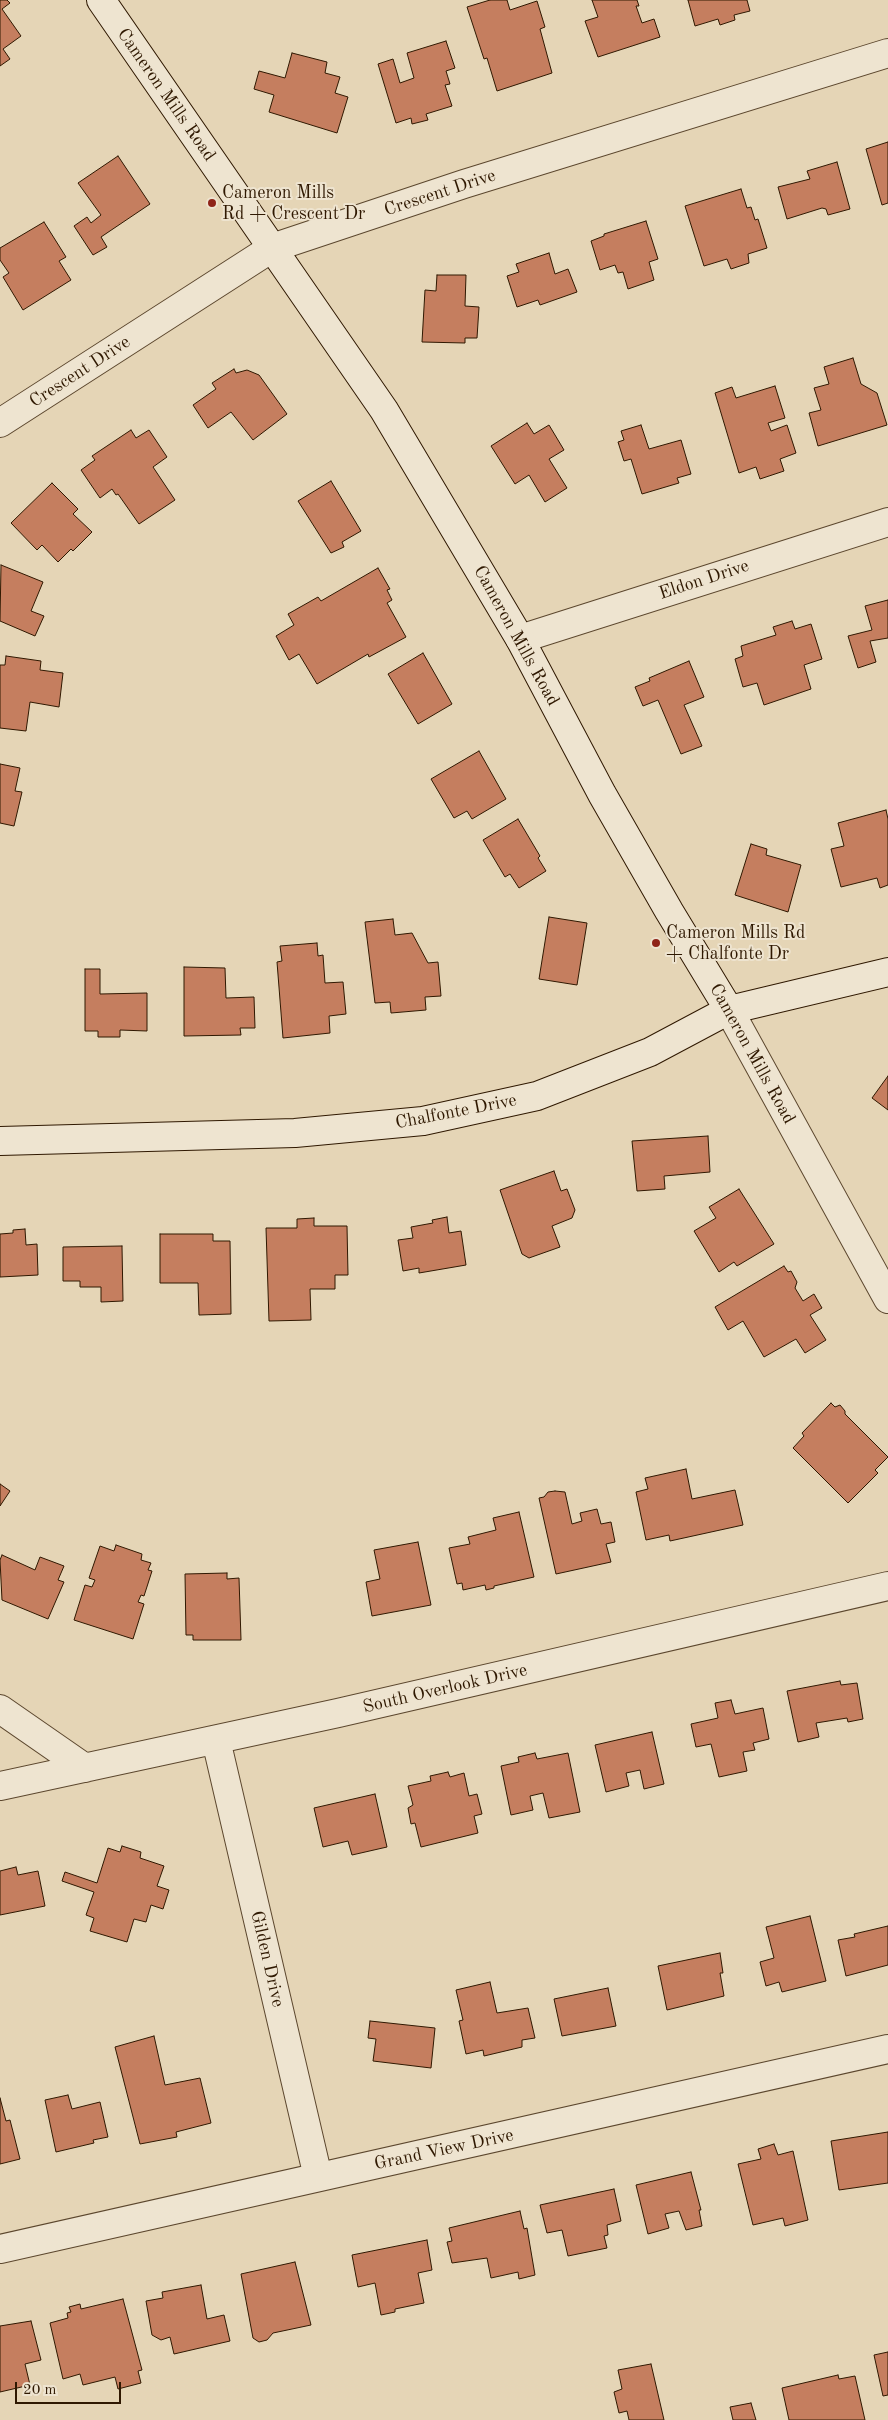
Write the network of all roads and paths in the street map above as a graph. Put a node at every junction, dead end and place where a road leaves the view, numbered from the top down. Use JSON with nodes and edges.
{"nodes":[{"id":1,"x":101,"y":0,"type":"edge"},
{"id":2,"x":888,"y":53,"type":"edge"},
{"id":3,"x":272,"y":248,"type":"junction"},
{"id":4,"x":0,"y":423,"type":"edge"},
{"id":5,"x":888,"y":522,"type":"edge"},
{"id":6,"x":520,"y":639,"type":"junction"},
{"id":7,"x":888,"y":972,"type":"edge"},
{"id":8,"x":729,"y":1010,"type":"junction"},
{"id":9,"x":0,"y":1141,"type":"edge"},
{"id":10,"x":888,"y":1298,"type":"edge"},
{"id":11,"x":888,"y":1586,"type":"edge"},
{"id":12,"x":0,"y":1709,"type":"edge"},
{"id":13,"x":216,"y":1740,"type":"junction"},
{"id":14,"x":86,"y":1768,"type":"junction"},
{"id":15,"x":0,"y":1786,"type":"edge"},
{"id":16,"x":888,"y":2049,"type":"edge"},
{"id":17,"x":318,"y":2178,"type":"junction"},
{"id":18,"x":0,"y":2249,"type":"edge"}],
"edges":[{"from":1,"to":3,"type":"street","name":"Cameron Mills Road"},
{"from":2,"to":3,"type":"street","name":"Crescent Drive"},
{"from":3,"to":4,"type":"street","name":"Crescent Drive"},
{"from":3,"to":6,"type":"street","name":"Cameron Mills Road"},
{"from":5,"to":6,"type":"street","name":"Eldon Drive"},
{"from":6,"to":8,"type":"street","name":"Cameron Mills Road"},
{"from":7,"to":8,"type":"street","name":"Chalfonte Drive"},
{"from":8,"to":9,"type":"street","name":"Chalfonte Drive"},
{"from":8,"to":10,"type":"street","name":"Cameron Mills Road"},
{"from":11,"to":13,"type":"street","name":"South Overlook Drive"},
{"from":12,"to":14,"type":"street"},
{"from":13,"to":14,"type":"street","name":"South Overlook Drive"},
{"from":13,"to":17,"type":"street","name":"Gilden Drive"},
{"from":14,"to":15,"type":"street","name":"South Overlook Drive"},
{"from":16,"to":17,"type":"street","name":"Grand View Drive"},
{"from":17,"to":18,"type":"street","name":"Grand View Drive"}]}
